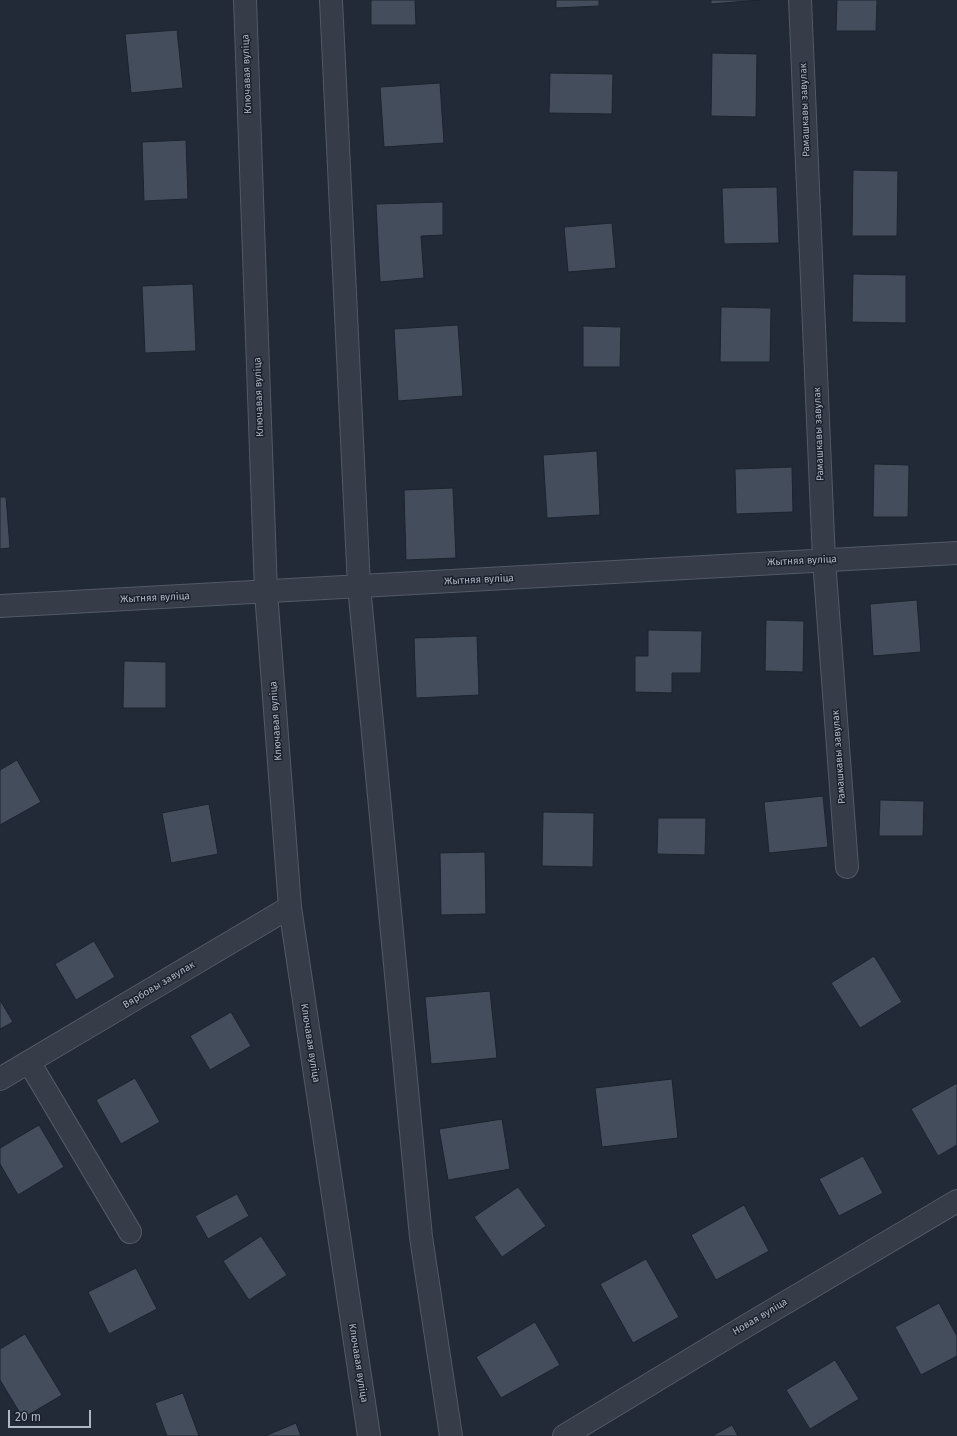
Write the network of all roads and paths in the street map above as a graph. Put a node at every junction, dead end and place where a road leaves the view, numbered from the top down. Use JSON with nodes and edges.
{"nodes":[{"id":1,"x":245,"y":0,"type":"edge"},
{"id":2,"x":331,"y":0,"type":"edge"},
{"id":3,"x":800,"y":0,"type":"edge"},
{"id":4,"x":957,"y":553,"type":"edge"},
{"id":5,"x":824,"y":560,"type":"junction"},
{"id":6,"x":359,"y":586,"type":"junction"},
{"id":7,"x":266,"y":592,"type":"junction"},
{"id":8,"x":0,"y":606,"type":"edge"},
{"id":9,"x":847,"y":867,"type":"dead end"},
{"id":10,"x":290,"y":907,"type":"junction"},
{"id":11,"x":29,"y":1062,"type":"junction"},
{"id":12,"x":0,"y":1079,"type":"edge"},
{"id":13,"x":957,"y":1201,"type":"edge"},
{"id":14,"x":130,"y":1232,"type":"dead end"},
{"id":15,"x":369,"y":1436,"type":"edge"},
{"id":16,"x":451,"y":1436,"type":"edge"},
{"id":17,"x":564,"y":1436,"type":"edge"}],
"edges":[{"from":1,"to":7,"type":"street","name":"Ключавая вуліца"},
{"from":2,"to":6,"type":"street"},
{"from":3,"to":5,"type":"street","name":"Рамашкавы завулак"},
{"from":4,"to":5,"type":"street","name":"Жытняя вуліца"},
{"from":5,"to":6,"type":"street","name":"Жытняя вуліца"},
{"from":5,"to":9,"type":"street","name":"Рамашкавы завулак"},
{"from":6,"to":7,"type":"street","name":"Жытняя вуліца"},
{"from":6,"to":16,"type":"street"},
{"from":7,"to":8,"type":"street","name":"Жытняя вуліца"},
{"from":7,"to":10,"type":"street","name":"Ключавая вуліца"},
{"from":10,"to":11,"type":"street","name":"Вярбовы завулак"},
{"from":10,"to":15,"type":"street","name":"Ключавая вуліца"},
{"from":11,"to":12,"type":"street","name":"Вярбовы завулак"},
{"from":11,"to":14,"type":"street"},
{"from":13,"to":17,"type":"street","name":"Новая вуліца"}]}
